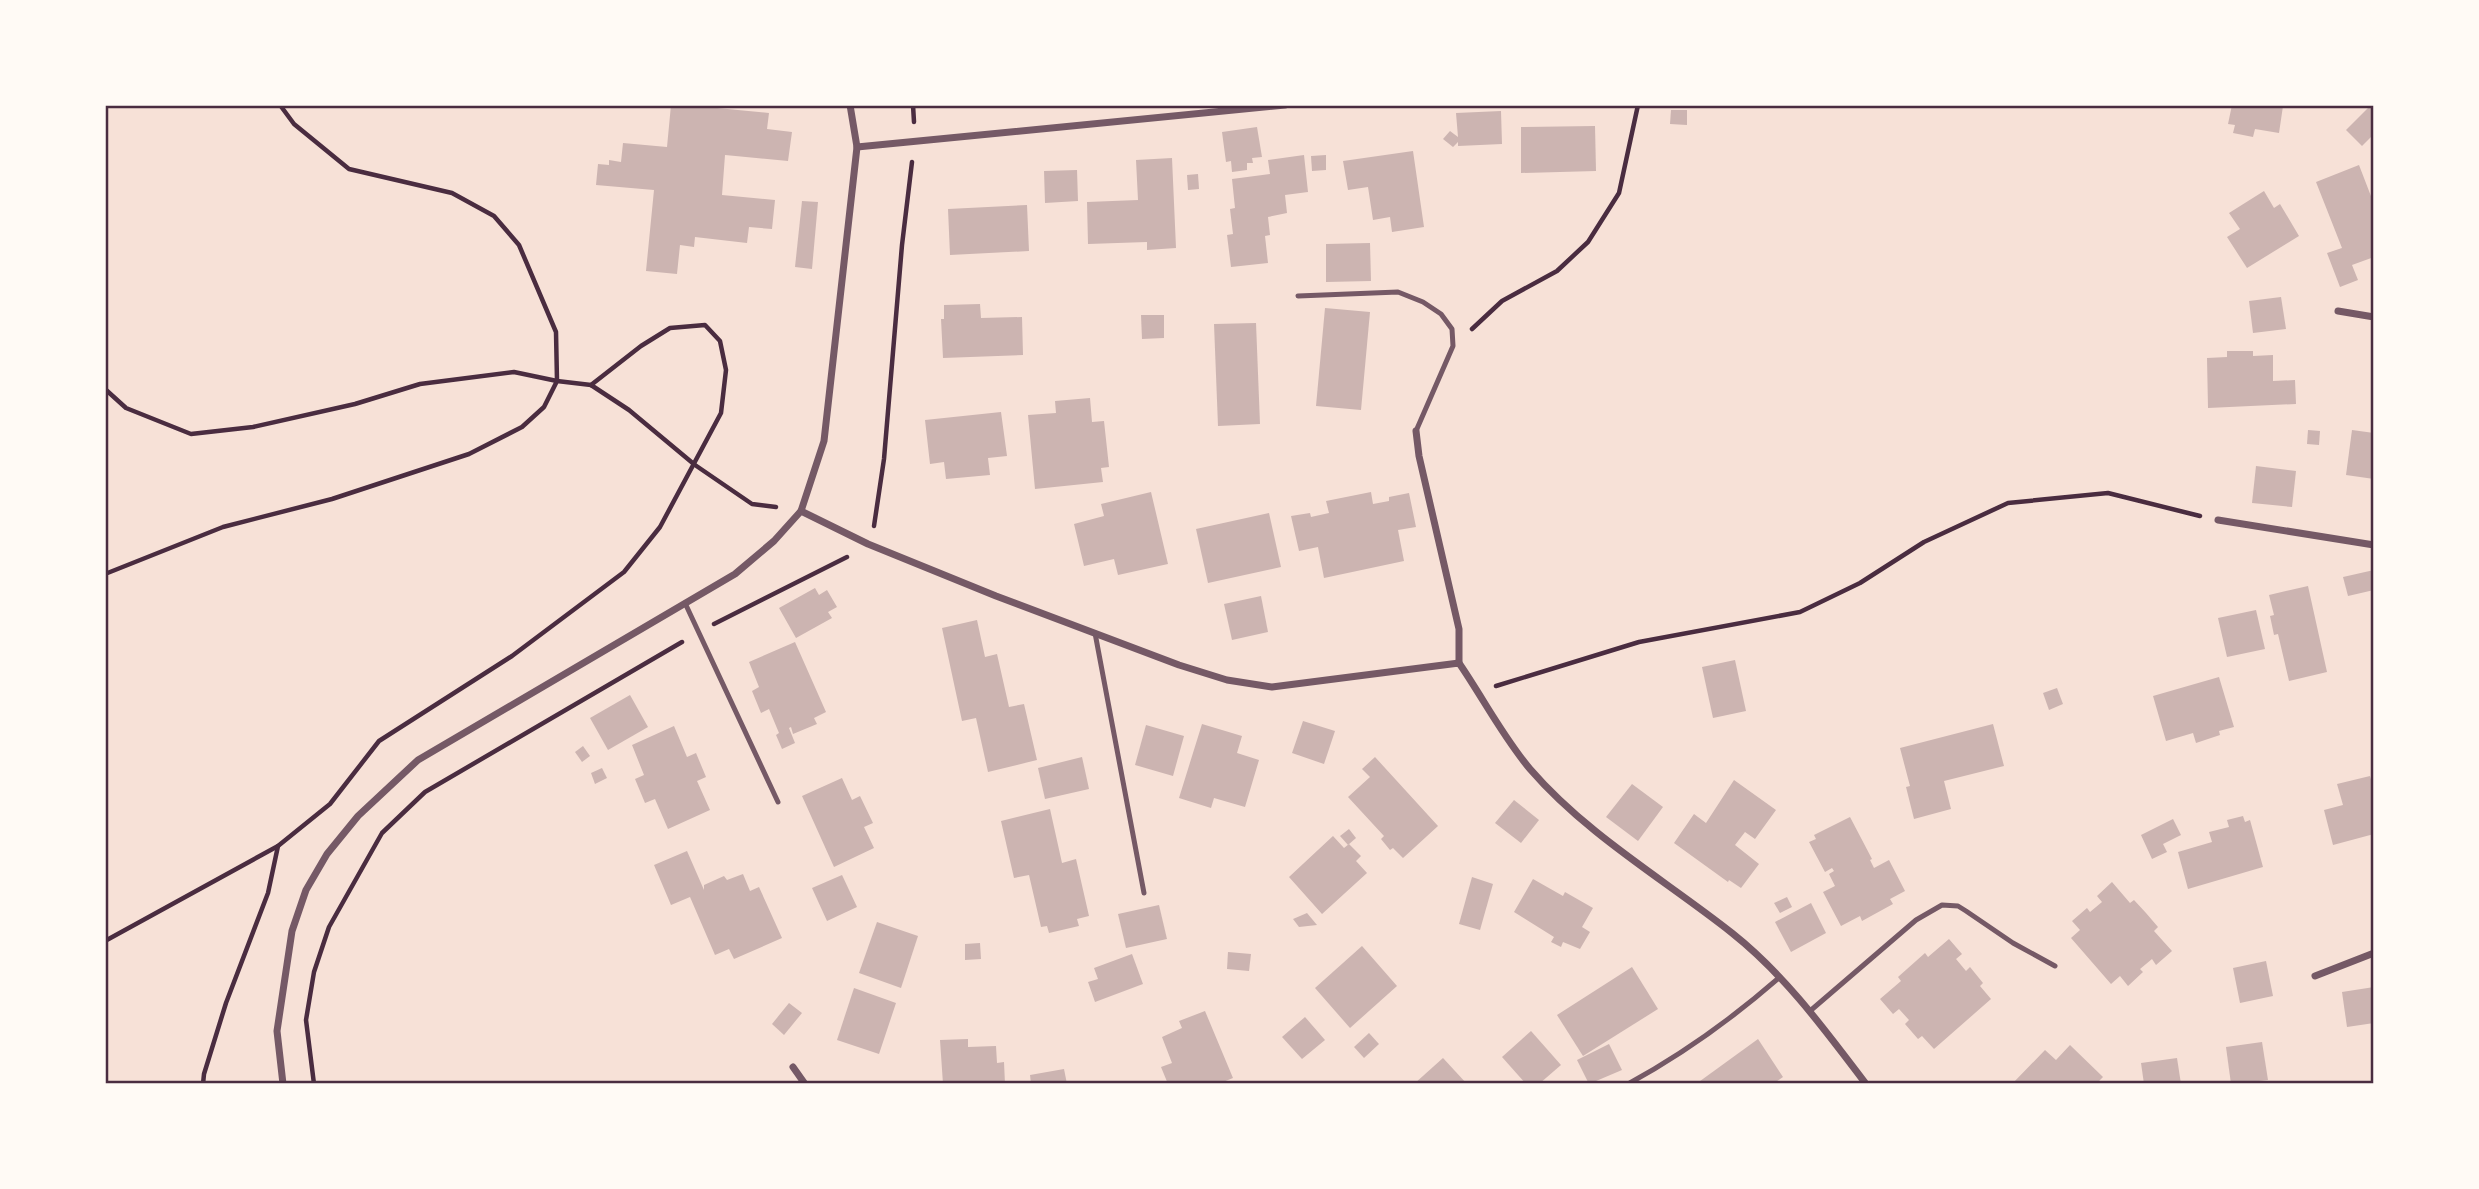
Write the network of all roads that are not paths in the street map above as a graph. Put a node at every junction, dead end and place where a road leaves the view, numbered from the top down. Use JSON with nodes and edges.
{"nodes":[{"id":1,"x":850,"y":105,"type":"edge"},
{"id":2,"x":1285,"y":105,"type":"edge"},
{"id":3,"x":857,"y":147,"type":"junction"},
{"id":4,"x":1297,"y":296,"type":"dead end"},
{"id":5,"x":2338,"y":311,"type":"dead end"},
{"id":6,"x":2374,"y":317,"type":"edge"},
{"id":7,"x":1416,"y":431,"type":"joint"},
{"id":8,"x":801,"y":511,"type":"junction"},
{"id":9,"x":2218,"y":520,"type":"road end"},
{"id":10,"x":2374,"y":545,"type":"edge"},
{"id":11,"x":685,"y":603,"type":"junction"},
{"id":12,"x":1095,"y":633,"type":"junction"},
{"id":13,"x":1459,"y":663,"type":"junction"},
{"id":14,"x":778,"y":802,"type":"dead end"},
{"id":15,"x":1144,"y":893,"type":"dead end"},
{"id":16,"x":2374,"y":954,"type":"edge"},
{"id":17,"x":2054,"y":966,"type":"dead end"},
{"id":18,"x":2315,"y":976,"type":"dead end"},
{"id":19,"x":1780,"y":977,"type":"junction"},
{"id":20,"x":1810,"y":1010,"type":"junction"},
{"id":21,"x":793,"y":1067,"type":"dead end"},
{"id":22,"x":283,"y":1084,"type":"edge"},
{"id":23,"x":805,"y":1084,"type":"edge"},
{"id":24,"x":1628,"y":1084,"type":"edge"},
{"id":25,"x":1866,"y":1084,"type":"edge"}],
"edges":[{"from":1,"to":3,"type":"street"},
{"from":2,"to":3,"type":"street"},
{"from":3,"to":8,"type":"street"},
{"from":4,"to":7,"type":"lane"},
{"from":5,"to":6,"type":"street"},
{"from":7,"to":13,"type":"street"},
{"from":8,"to":11,"type":"street"},
{"from":8,"to":12,"type":"street"},
{"from":9,"to":10,"type":"street"},
{"from":11,"to":14,"type":"lane"},
{"from":11,"to":22,"type":"street"},
{"from":12,"to":13,"type":"street"},
{"from":12,"to":15,"type":"lane"},
{"from":13,"to":19,"type":"street"},
{"from":16,"to":18,"type":"street"},
{"from":17,"to":20,"type":"lane"},
{"from":19,"to":20,"type":"street"},
{"from":19,"to":24,"type":"lane"},
{"from":20,"to":25,"type":"street"},
{"from":21,"to":23,"type":"street"}]}
